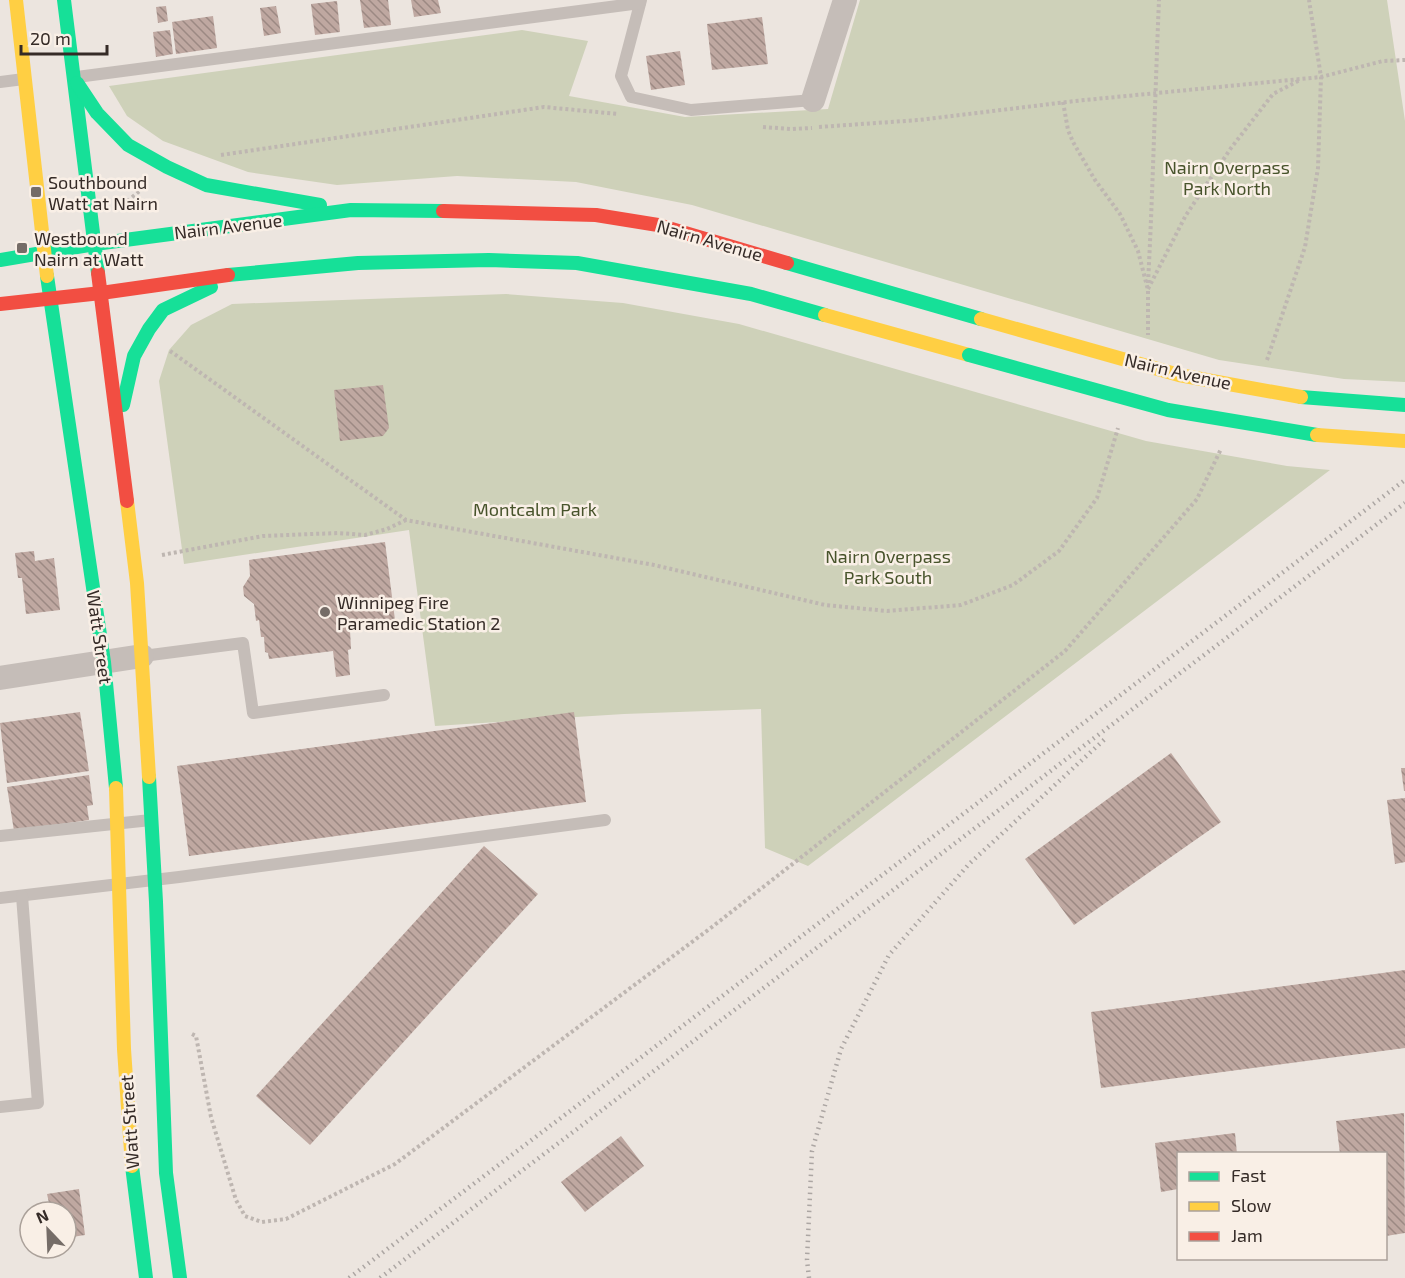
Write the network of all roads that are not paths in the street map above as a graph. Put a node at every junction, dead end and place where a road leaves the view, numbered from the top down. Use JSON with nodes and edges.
{"nodes":[{"id":1,"x":16,"y":0,"type":"edge"},
{"id":2,"x":64,"y":0,"type":"edge"},
{"id":3,"x":845,"y":0,"type":"edge"},
{"id":4,"x":640,"y":1,"type":"edge"},
{"id":5,"x":73,"y":78,"type":"junction"},
{"id":6,"x":25,"y":79,"type":"junction"},
{"id":7,"x":0,"y":82,"type":"edge"},
{"id":8,"x":813,"y":100,"type":"joint"},
{"id":9,"x":351,"y":210,"type":"junction"},
{"id":10,"x":95,"y":244,"type":"junction"},
{"id":11,"x":45,"y":252,"type":"junction"},
{"id":12,"x":0,"y":260,"type":"edge"},
{"id":13,"x":242,"y":273,"type":"junction"},
{"id":14,"x":101,"y":293,"type":"junction"},
{"id":15,"x":52,"y":298,"type":"junction"},
{"id":16,"x":0,"y":304,"type":"edge"},
{"id":17,"x":1405,"y":405,"type":"edge"},
{"id":18,"x":117,"y":427,"type":"junction"},
{"id":19,"x":1405,"y":441,"type":"edge"},
{"id":20,"x":142,"y":656,"type":"junction"},
{"id":21,"x":104,"y":662,"type":"junction"},
{"id":22,"x":0,"y":678,"type":"edge"},
{"id":23,"x":384,"y":695,"type":"dead end"},
{"id":24,"x":152,"y":820,"type":"junction"},
{"id":25,"x":605,"y":820,"type":"dead end"},
{"id":26,"x":118,"y":823,"type":"junction"},
{"id":27,"x":0,"y":836,"type":"edge"},
{"id":28,"x":155,"y":880,"type":"junction"},
{"id":29,"x":121,"y":885,"type":"junction"},
{"id":30,"x":22,"y":896,"type":"junction"},
{"id":31,"x":0,"y":898,"type":"edge"},
{"id":32,"x":0,"y":1107,"type":"edge"},
{"id":33,"x":146,"y":1278,"type":"edge"},
{"id":34,"x":180,"y":1278,"type":"edge"}],
"edges":[{"from":1,"to":6,"type":"main road","name":"Watt Street"},
{"from":2,"to":5,"type":"main road","name":"Watt Street"},
{"from":3,"to":8,"type":"street"},
{"from":4,"to":5,"type":"lane"},
{"from":4,"to":8,"type":"lane"},
{"from":5,"to":9,"type":"main road"},
{"from":5,"to":10,"type":"main road","name":"Watt Street"},
{"from":6,"to":7,"type":"lane"},
{"from":6,"to":11,"type":"main road","name":"Watt Street"},
{"from":9,"to":10,"type":"main road","name":"Nairn Avenue"},
{"from":9,"to":17,"type":"main road","name":"Nairn Avenue","bridge":true},
{"from":10,"to":11,"type":"main road","name":"Nairn Avenue"},
{"from":10,"to":14,"type":"main road","name":"Watt Street"},
{"from":11,"to":12,"type":"main road","name":"Nairn Avenue"},
{"from":11,"to":15,"type":"main road","name":"Watt Street"},
{"from":13,"to":14,"type":"main road","name":"Nairn Avenue"},
{"from":13,"to":18,"type":"main road"},
{"from":13,"to":19,"type":"main road","name":"Nairn Avenue","bridge":true},
{"from":14,"to":15,"type":"main road","name":"Nairn Avenue"},
{"from":14,"to":18,"type":"main road","name":"Watt Street"},
{"from":15,"to":16,"type":"main road","name":"Nairn Avenue"},
{"from":15,"to":21,"type":"main road","name":"Watt Street"},
{"from":18,"to":20,"type":"main road","name":"Watt Street"},
{"from":20,"to":21,"type":"street"},
{"from":20,"to":23,"type":"lane"},
{"from":20,"to":24,"type":"main road","name":"Watt Street"},
{"from":21,"to":22,"type":"street"},
{"from":21,"to":26,"type":"main road","name":"Watt Street"},
{"from":24,"to":26,"type":"lane"},
{"from":24,"to":28,"type":"main road","name":"Watt Street"},
{"from":25,"to":28,"type":"lane"},
{"from":26,"to":27,"type":"lane"},
{"from":26,"to":29,"type":"main road","name":"Watt Street"},
{"from":28,"to":29,"type":"lane"},
{"from":28,"to":34,"type":"main road","name":"Watt Street"},
{"from":29,"to":30,"type":"lane"},
{"from":29,"to":33,"type":"main road","name":"Watt Street"},
{"from":30,"to":31,"type":"lane"},
{"from":30,"to":32,"type":"lane"}]}
